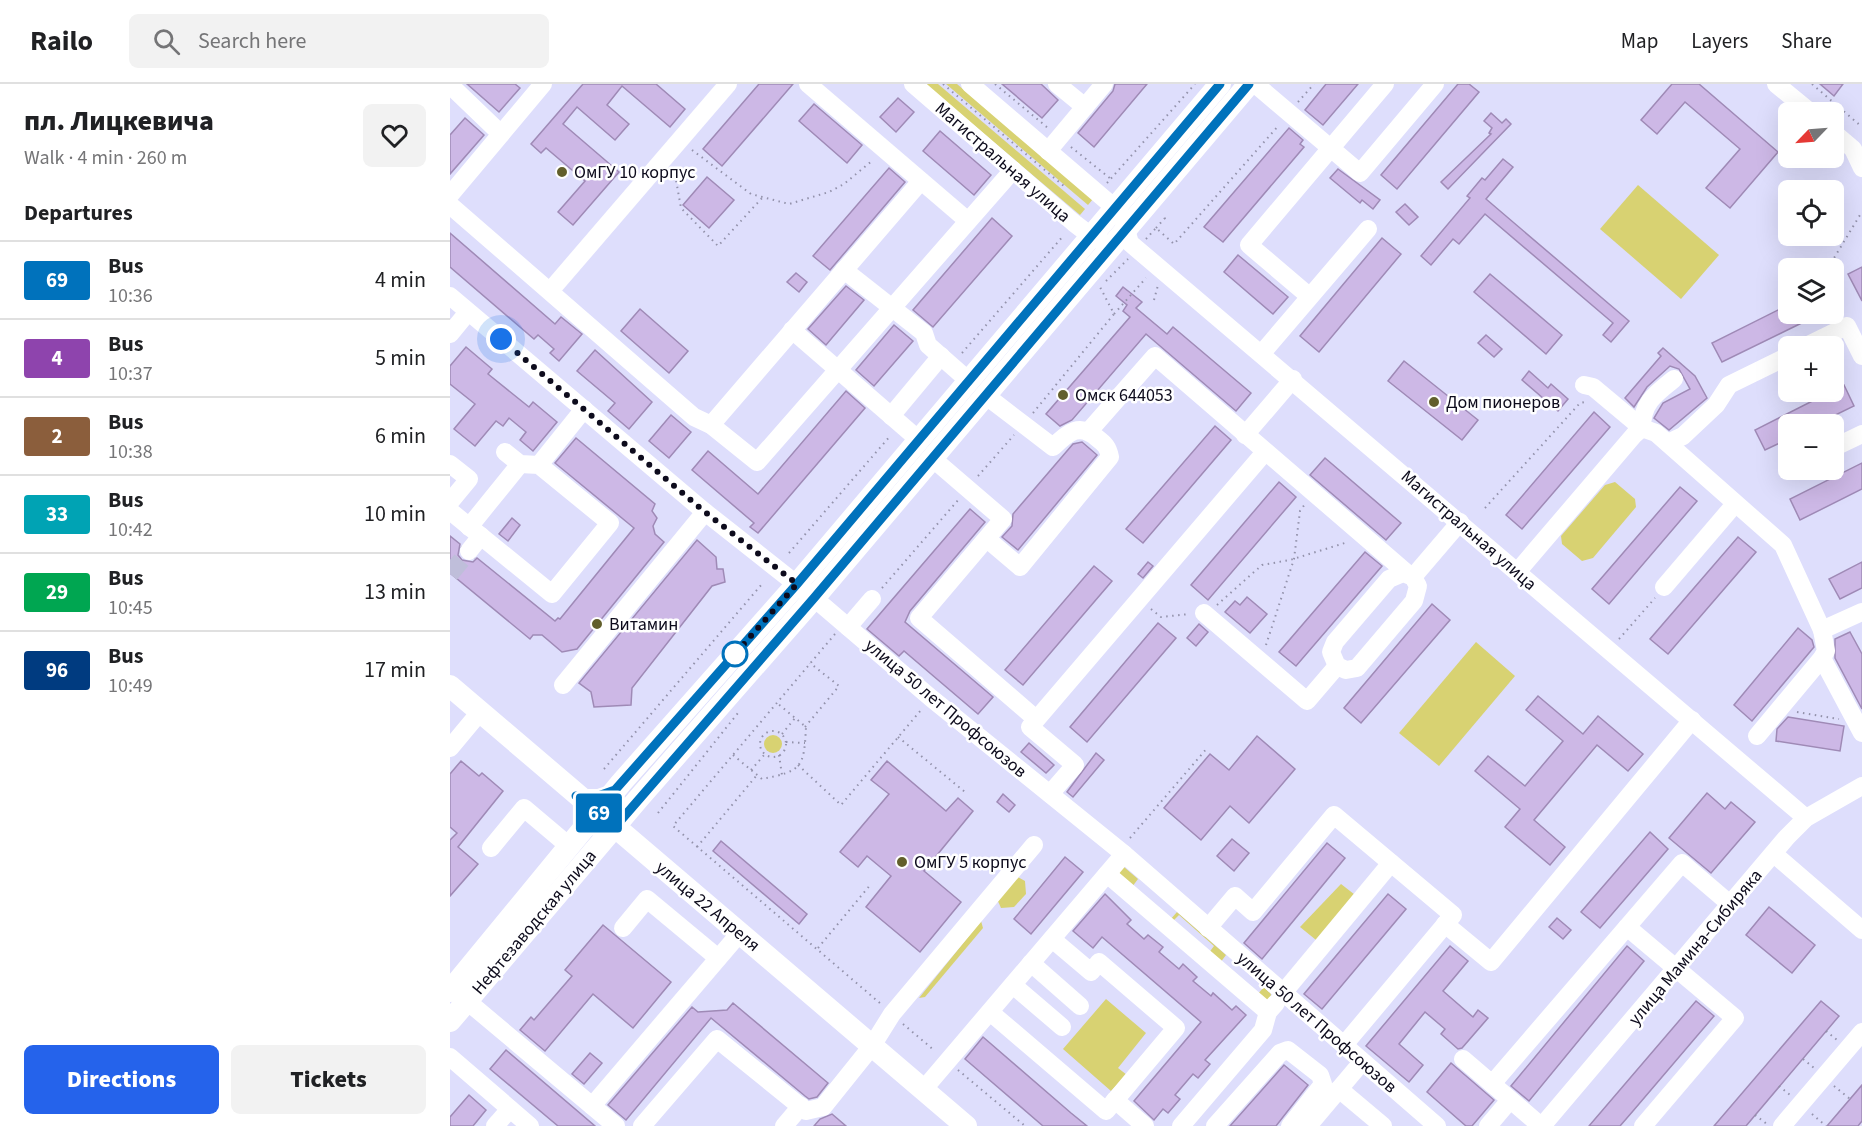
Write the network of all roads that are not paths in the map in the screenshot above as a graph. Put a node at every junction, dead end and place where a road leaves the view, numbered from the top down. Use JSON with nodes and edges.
{"nodes":[{"id":1,"x":543,"y":84,"type":"edge"},
{"id":2,"x":728,"y":84,"type":"edge"},
{"id":3,"x":808,"y":84,"type":"edge"},
{"id":4,"x":912,"y":84,"type":"edge"},
{"id":5,"x":970,"y":84,"type":"edge"},
{"id":6,"x":1057,"y":84,"type":"edge"},
{"id":7,"x":1104,"y":84,"type":"edge"},
{"id":8,"x":1220,"y":84,"type":"edge"},
{"id":9,"x":1249,"y":84,"type":"edge"},
{"id":10,"x":1255,"y":84,"type":"edge"},
{"id":11,"x":1385,"y":84,"type":"edge"},
{"id":12,"x":1435,"y":84,"type":"edge"},
{"id":13,"x":1776,"y":84,"type":"edge"},
{"id":14,"x":452,"y":92,"type":"edge"},
{"id":15,"x":1798,"y":102,"type":"edge"},
{"id":16,"x":1085,"y":107,"type":"junction"},
{"id":17,"x":501,"y":134,"type":"junction"},
{"id":18,"x":1844,"y":139,"type":"edge"},
{"id":19,"x":1857,"y":147,"type":"edge"},
{"id":20,"x":1331,"y":148,"type":"junction"},
{"id":21,"x":1048,"y":151,"type":"junction"},
{"id":22,"x":1862,"y":168,"type":"edge"},
{"id":23,"x":1012,"y":170,"type":"junction"},
{"id":24,"x":921,"y":181,"type":"junction"},
{"id":25,"x":450,"y":195,"type":"edge"},
{"id":26,"x":450,"y":205,"type":"edge"},
{"id":27,"x":1115,"y":208,"type":"junction"},
{"id":28,"x":968,"y":221,"type":"junction"},
{"id":29,"x":1368,"y":229,"type":"dead end"},
{"id":30,"x":1090,"y":236,"type":"junction"},
{"id":31,"x":1129,"y":238,"type":"junction"},
{"id":32,"x":844,"y":270,"type":"junction"},
{"id":33,"x":550,"y":291,"type":"junction"},
{"id":34,"x":450,"y":296,"type":"edge"},
{"id":35,"x":1309,"y":296,"type":"junction"},
{"id":36,"x":891,"y":306,"type":"junction"},
{"id":37,"x":468,"y":312,"type":"junction"},
{"id":38,"x":792,"y":330,"type":"junction"},
{"id":39,"x":450,"y":334,"type":"edge"},
{"id":40,"x":1826,"y":336,"type":"edge"},
{"id":41,"x":1262,"y":353,"type":"junction"},
{"id":42,"x":941,"y":356,"type":"junction"},
{"id":43,"x":1862,"y":356,"type":"edge"},
{"id":44,"x":1778,"y":361,"type":"edge"},
{"id":45,"x":837,"y":370,"type":"junction"},
{"id":46,"x":1293,"y":379,"type":"junction"},
{"id":47,"x":1674,"y":380,"type":"dead end"},
{"id":48,"x":1584,"y":385,"type":"dead end"},
{"id":49,"x":977,"y":388,"type":"junction"},
{"id":50,"x":584,"y":409,"type":"junction"},
{"id":51,"x":891,"y":416,"type":"junction"},
{"id":52,"x":711,"y":425,"type":"junction"},
{"id":53,"x":1642,"y":428,"type":"junction"},
{"id":54,"x":1089,"y":431,"type":"junction"},
{"id":55,"x":1862,"y":434,"type":"edge"},
{"id":56,"x":1245,"y":435,"type":"junction"},
{"id":57,"x":1844,"y":443,"type":"edge"},
{"id":58,"x":1668,"y":444,"type":"junction"},
{"id":59,"x":925,"y":449,"type":"junction"},
{"id":60,"x":505,"y":452,"type":"dead end"},
{"id":61,"x":1265,"y":452,"type":"junction"},
{"id":62,"x":450,"y":464,"type":"edge"},
{"id":63,"x":520,"y":464,"type":"junction"},
{"id":64,"x":539,"y":465,"type":"junction"},
{"id":65,"x":450,"y":502,"type":"edge"},
{"id":66,"x":1735,"y":504,"type":"junction"},
{"id":67,"x":450,"y":511,"type":"edge"},
{"id":68,"x":705,"y":512,"type":"junction"},
{"id":69,"x":1460,"y":522,"type":"junction"},
{"id":70,"x":475,"y":531,"type":"junction"},
{"id":71,"x":987,"y":539,"type":"junction"},
{"id":72,"x":469,"y":551,"type":"tunnel mouth"},
{"id":73,"x":1518,"y":571,"type":"junction"},
{"id":74,"x":1410,"y":576,"type":"junction"},
{"id":75,"x":1664,"y":587,"type":"road end"},
{"id":76,"x":805,"y":591,"type":"junction"},
{"id":77,"x":872,"y":599,"type":"dead end"},
{"id":78,"x":1204,"y":612,"type":"road end"},
{"id":79,"x":1862,"y":612,"type":"edge"},
{"id":80,"x":846,"y":625,"type":"junction"},
{"id":81,"x":1822,"y":630,"type":"junction"},
{"id":82,"x":1822,"y":658,"type":"junction"},
{"id":83,"x":1337,"y":666,"type":"junction"},
{"id":84,"x":563,"y":685,"type":"dead end"},
{"id":85,"x":450,"y":686,"type":"edge"},
{"id":86,"x":480,"y":712,"type":"junction"},
{"id":87,"x":1036,"y":719,"type":"junction"},
{"id":88,"x":1692,"y":720,"type":"junction"},
{"id":89,"x":1859,"y":727,"type":"edge"},
{"id":90,"x":1757,"y":736,"type":"dead end"},
{"id":91,"x":450,"y":748,"type":"edge"},
{"id":92,"x":1862,"y":786,"type":"edge"},
{"id":93,"x":615,"y":790,"type":"junction"},
{"id":94,"x":1050,"y":794,"type":"junction"},
{"id":95,"x":576,"y":796,"type":"junction"},
{"id":96,"x":632,"y":806,"type":"junction"},
{"id":97,"x":597,"y":812,"type":"junction"},
{"id":98,"x":1806,"y":818,"type":"junction"},
{"id":99,"x":608,"y":835,"type":"junction"},
{"id":100,"x":575,"y":838,"type":"junction"},
{"id":101,"x":1034,"y":845,"type":"dead end"},
{"id":102,"x":636,"y":846,"type":"junction"},
{"id":103,"x":491,"y":848,"type":"dead end"},
{"id":104,"x":1125,"y":849,"type":"junction"},
{"id":105,"x":1774,"y":854,"type":"junction"},
{"id":106,"x":1391,"y":863,"type":"junction"},
{"id":107,"x":1107,"y":874,"type":"junction"},
{"id":108,"x":1730,"y":904,"type":"junction"},
{"id":109,"x":1445,"y":924,"type":"junction"},
{"id":110,"x":1627,"y":927,"type":"junction"},
{"id":111,"x":623,"y":928,"type":"dead end"},
{"id":112,"x":1208,"y":928,"type":"junction"},
{"id":113,"x":1862,"y":930,"type":"edge"},
{"id":114,"x":740,"y":934,"type":"junction"},
{"id":115,"x":1052,"y":939,"type":"junction"},
{"id":116,"x":718,"y":958,"type":"junction"},
{"id":117,"x":1031,"y":963,"type":"junction"},
{"id":118,"x":1677,"y":968,"type":"junction"},
{"id":119,"x":457,"y":984,"type":"edge"},
{"id":120,"x":1012,"y":985,"type":"junction"},
{"id":121,"x":1284,"y":993,"type":"junction"},
{"id":122,"x":1080,"y":1006,"type":"dead end"},
{"id":123,"x":990,"y":1012,"type":"junction"},
{"id":124,"x":1268,"y":1012,"type":"junction"},
{"id":125,"x":450,"y":1021,"type":"edge"},
{"id":126,"x":1062,"y":1027,"type":"dead end"},
{"id":127,"x":1862,"y":1032,"type":"edge"},
{"id":128,"x":1344,"y":1045,"type":"junction"},
{"id":129,"x":872,"y":1046,"type":"junction"},
{"id":130,"x":450,"y":1057,"type":"edge"},
{"id":131,"x":1463,"y":1059,"type":"dead end"},
{"id":132,"x":1362,"y":1062,"type":"junction"},
{"id":133,"x":1492,"y":1084,"type":"junction"},
{"id":134,"x":1339,"y":1089,"type":"junction"},
{"id":135,"x":923,"y":1090,"type":"junction"},
{"id":136,"x":1115,"y":1100,"type":"junction"},
{"id":137,"x":1510,"y":1100,"type":"junction"},
{"id":138,"x":592,"y":1106,"type":"junction"},
{"id":139,"x":801,"y":1106,"type":"junction"},
{"id":140,"x":510,"y":1109,"type":"junction"},
{"id":141,"x":495,"y":1126,"type":"edge"},
{"id":142,"x":530,"y":1126,"type":"edge"},
{"id":143,"x":616,"y":1126,"type":"edge"},
{"id":144,"x":642,"y":1126,"type":"edge"},
{"id":145,"x":784,"y":1126,"type":"edge"},
{"id":146,"x":966,"y":1126,"type":"edge"},
{"id":147,"x":1145,"y":1126,"type":"edge"},
{"id":148,"x":1181,"y":1126,"type":"edge"},
{"id":149,"x":1215,"y":1126,"type":"edge"},
{"id":150,"x":1290,"y":1126,"type":"edge"},
{"id":151,"x":1308,"y":1126,"type":"edge"},
{"id":152,"x":1383,"y":1126,"type":"edge"},
{"id":153,"x":1437,"y":1126,"type":"edge"},
{"id":154,"x":1488,"y":1126,"type":"edge"},
{"id":155,"x":1542,"y":1126,"type":"edge"},
{"id":156,"x":1643,"y":1126,"type":"edge"},
{"id":157,"x":1782,"y":1126,"type":"edge"}],
"edges":[{"from":1,"to":17,"type":"street"},
{"from":2,"to":33,"type":"street"},
{"from":3,"to":24,"type":"street"},
{"from":4,"to":23,"type":"street","name":"Магистральная улица"},
{"from":5,"to":21,"type":"street","name":"Магистральная улица"},
{"from":6,"to":16,"type":"street"},
{"from":7,"to":16,"type":"street"},
{"from":8,"to":27,"type":"main road","name":"Нефтезаводская улица"},
{"from":9,"to":31,"type":"main road","name":"Нефтезаводская улица"},
{"from":10,"to":20,"type":"street"},
{"from":11,"to":20,"type":"street"},
{"from":12,"to":20,"type":"street"},
{"from":13,"to":15,"type":"street"},
{"from":14,"to":17,"type":"street"},
{"from":16,"to":21,"type":"street"},
{"from":17,"to":25,"type":"street"},
{"from":18,"to":19,"type":"street"},
{"from":19,"to":22,"type":"street"},
{"from":20,"to":35,"type":"street"},
{"from":21,"to":27,"type":"street","name":"Магистральная улица"},
{"from":23,"to":28,"type":"street"},
{"from":23,"to":30,"type":"street","name":"Магистральная улица"},
{"from":24,"to":28,"type":"street"},
{"from":24,"to":32,"type":"street"},
{"from":26,"to":33,"type":"street"},
{"from":27,"to":30,"type":"main road","name":"Нефтезаводская улица"},
{"from":27,"to":31,"type":"street","name":"Магистральная улица"},
{"from":28,"to":36,"type":"street"},
{"from":29,"to":35,"type":"street"},
{"from":30,"to":31,"type":"street","name":"Магистральная улица"},
{"from":30,"to":49,"type":"main road","name":"Нефтезаводская улица"},
{"from":31,"to":41,"type":"street","name":"Магистральная улица"},
{"from":31,"to":49,"type":"main road","name":"Нефтезаводская улица"},
{"from":32,"to":36,"type":"street"},
{"from":32,"to":38,"type":"street"},
{"from":33,"to":52,"type":"street"},
{"from":34,"to":37,"type":"street","name":"улица 50 лет Профсоюзов"},
{"from":35,"to":41,"type":"street"},
{"from":36,"to":42,"type":"street"},
{"from":36,"to":45,"type":"street"},
{"from":37,"to":39,"type":"street"},
{"from":37,"to":50,"type":"street","name":"улица 50 лет Профсоюзов"},
{"from":38,"to":45,"type":"street"},
{"from":38,"to":52,"type":"street"},
{"from":40,"to":43,"type":"street"},
{"from":41,"to":46,"type":"street","name":"Магистральная улица"},
{"from":42,"to":49,"type":"street"},
{"from":42,"to":51,"type":"street"},
{"from":44,"to":58,"type":"street"},
{"from":45,"to":51,"type":"street"},
{"from":45,"to":52,"type":"street"},
{"from":46,"to":56,"type":"street"},
{"from":46,"to":69,"type":"street","name":"Магистральная улица"},
{"from":47,"to":53,"type":"street"},
{"from":48,"to":53,"type":"street"},
{"from":49,"to":54,"type":"street"},
{"from":49,"to":59,"type":"main road","name":"Нефтезаводская улица"},
{"from":50,"to":64,"type":"street"},
{"from":50,"to":68,"type":"street","name":"улица 50 лет Профсоюзов"},
{"from":51,"to":59,"type":"street"},
{"from":53,"to":58,"type":"street"},
{"from":53,"to":73,"type":"street"},
{"from":54,"to":56,"type":"street"},
{"from":54,"to":71,"type":"street"},
{"from":55,"to":57,"type":"street"},
{"from":56,"to":61,"type":"street"},
{"from":58,"to":66,"type":"street"},
{"from":59,"to":71,"type":"street"},
{"from":59,"to":76,"type":"main road","name":"Нефтезаводская улица"},
{"from":60,"to":63,"type":"street"},
{"from":61,"to":74,"type":"street"},
{"from":61,"to":87,"type":"street"},
{"from":62,"to":65,"type":"street"},
{"from":63,"to":64,"type":"street"},
{"from":63,"to":70,"type":"street"},
{"from":64,"to":70,"type":"street"},
{"from":66,"to":75,"type":"street"},
{"from":66,"to":81,"type":"street"},
{"from":67,"to":70,"type":"street"},
{"from":68,"to":76,"type":"street","name":"улица 50 лет Профсоюзов"},
{"from":68,"to":84,"type":"street"},
{"from":69,"to":73,"type":"street","name":"Магистральная улица"},
{"from":69,"to":74,"type":"street"},
{"from":70,"to":72,"type":"street"},
{"from":71,"to":87,"type":"street"},
{"from":73,"to":88,"type":"street","name":"Магистральная улица"},
{"from":74,"to":83,"type":"street"},
{"from":74,"to":83,"type":"street"},
{"from":76,"to":80,"type":"street","name":"улица 50 лет Профсоюзов"},
{"from":76,"to":93,"type":"main road","name":"Нефтезаводская улица"},
{"from":76,"to":96,"type":"main road","name":"Нефтезаводская улица"},
{"from":77,"to":80,"type":"street"},
{"from":78,"to":83,"type":"street"},
{"from":79,"to":81,"type":"street"},
{"from":80,"to":94,"type":"street","name":"улица 50 лет Профсоюзов"},
{"from":81,"to":82,"type":"street"},
{"from":82,"to":89,"type":"street"},
{"from":82,"to":90,"type":"street"},
{"from":85,"to":86,"type":"main road","name":"улица 22 Апреля"},
{"from":86,"to":91,"type":"street"},
{"from":86,"to":95,"type":"main road","name":"улица 22 Апреля"},
{"from":87,"to":94,"type":"street"},
{"from":88,"to":98,"type":"street","name":"Магистральная улица"},
{"from":88,"to":109,"type":"street"},
{"from":92,"to":98,"type":"street","name":"улица Мамина-Сибиряка"},
{"from":93,"to":95,"type":"main road"},
{"from":93,"to":97,"type":"main road","name":"Нефтезаводская улица"},
{"from":94,"to":104,"type":"street","name":"улица 50 лет Профсоюзов"},
{"from":95,"to":97,"type":"main road","name":"улица 22 Апреля"},
{"from":95,"to":100,"type":"main road"},
{"from":96,"to":99,"type":"main road","name":"Нефтезаводская улица"},
{"from":96,"to":102,"type":"main road"},
{"from":97,"to":99,"type":"main road","name":"улица 22 Апреля"},
{"from":97,"to":100,"type":"main road","name":"Нефтезаводская улица"},
{"from":98,"to":105,"type":"street","name":"улица Мамина-Сибиряка"},
{"from":99,"to":102,"type":"main road","name":"улица 22 Апреля"},
{"from":99,"to":119,"type":"main road","name":"Нефтезаводская улица"},
{"from":100,"to":103,"type":"street"},
{"from":100,"to":119,"type":"main road","name":"Нефтезаводская улица"},
{"from":101,"to":129,"type":"street"},
{"from":102,"to":114,"type":"main road","name":"улица 22 Апреля"},
{"from":104,"to":107,"type":"street"},
{"from":104,"to":112,"type":"street","name":"улица 50 лет Профсоюзов"},
{"from":105,"to":108,"type":"street","name":"улица Мамина-Сибиряка"},
{"from":105,"to":113,"type":"street"},
{"from":106,"to":109,"type":"street"},
{"from":106,"to":112,"type":"street"},
{"from":106,"to":121,"type":"street"},
{"from":107,"to":115,"type":"street"},
{"from":107,"to":124,"type":"street"},
{"from":108,"to":110,"type":"street"},
{"from":108,"to":118,"type":"street","name":"улица Мамина-Сибиряка"},
{"from":109,"to":128,"type":"street"},
{"from":110,"to":118,"type":"street"},
{"from":110,"to":133,"type":"street"},
{"from":111,"to":116,"type":"street"},
{"from":112,"to":121,"type":"street","name":"улица 50 лет Профсоюзов"},
{"from":114,"to":116,"type":"street"},
{"from":114,"to":129,"type":"main road","name":"улица 22 Апреля"},
{"from":115,"to":117,"type":"street"},
{"from":115,"to":136,"type":"street"},
{"from":116,"to":138,"type":"street"},
{"from":117,"to":120,"type":"street"},
{"from":117,"to":122,"type":"street"},
{"from":118,"to":155,"type":"street","name":"улица Мамина-Сибиряка"},
{"from":118,"to":156,"type":"street"},
{"from":119,"to":125,"type":"main road","name":"Нефтезаводская улица"},
{"from":119,"to":138,"type":"street"},
{"from":120,"to":123,"type":"street"},
{"from":120,"to":126,"type":"street"},
{"from":121,"to":124,"type":"street"},
{"from":121,"to":128,"type":"street","name":"улица 50 лет Профсоюзов"},
{"from":123,"to":135,"type":"street"},
{"from":123,"to":136,"type":"street"},
{"from":124,"to":148,"type":"street"},
{"from":127,"to":157,"type":"street"},
{"from":128,"to":132,"type":"street","name":"улица 50 лет Профсоюзов"},
{"from":129,"to":135,"type":"main road","name":"улица 22 Апреля"},
{"from":129,"to":139,"type":"street"},
{"from":130,"to":140,"type":"street"},
{"from":131,"to":133,"type":"street"},
{"from":132,"to":134,"type":"street"},
{"from":132,"to":153,"type":"street","name":"улица 50 лет Профсоюзов"},
{"from":133,"to":137,"type":"street"},
{"from":134,"to":151,"type":"street"},
{"from":134,"to":152,"type":"street"},
{"from":135,"to":146,"type":"main road","name":"улица 22 Апреля"},
{"from":136,"to":147,"type":"street"},
{"from":137,"to":154,"type":"street"},
{"from":137,"to":155,"type":"street"},
{"from":138,"to":143,"type":"street"},
{"from":139,"to":144,"type":"street"},
{"from":139,"to":145,"type":"street"},
{"from":140,"to":141,"type":"street"},
{"from":140,"to":142,"type":"street"},
{"from":149,"to":150,"type":"street"}]}
